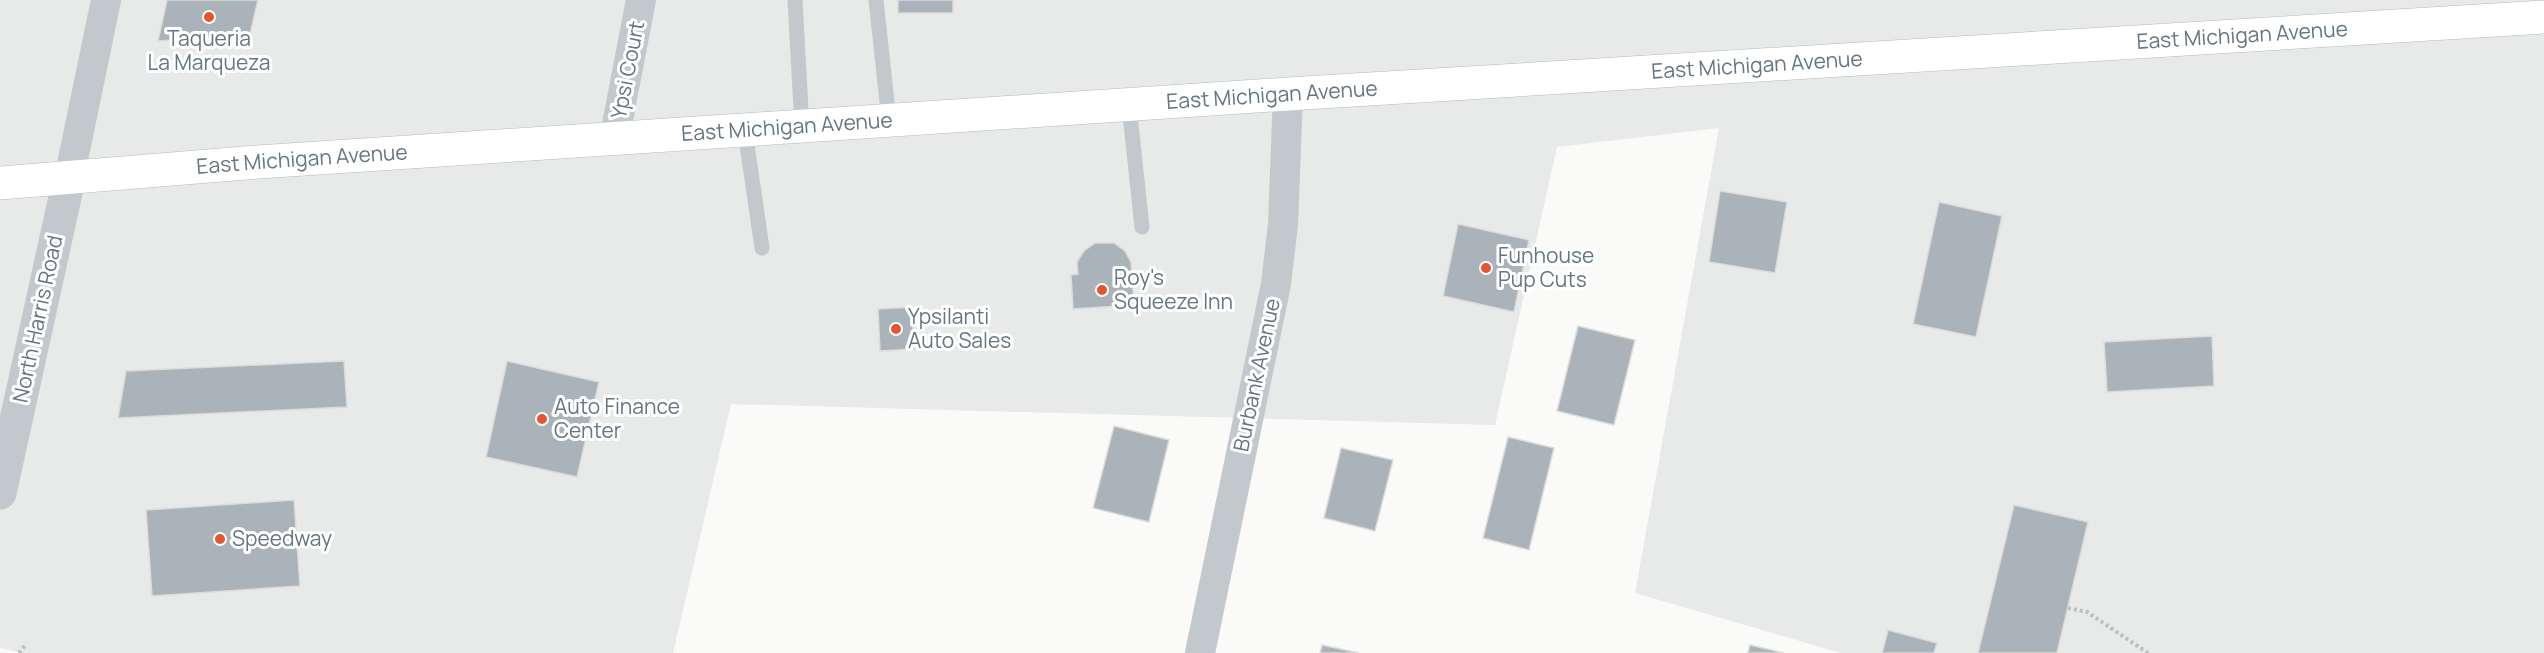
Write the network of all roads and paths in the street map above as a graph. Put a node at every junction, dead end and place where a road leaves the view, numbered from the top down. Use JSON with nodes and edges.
{"nodes":[{"id":1,"x":106,"y":0,"type":"edge"},
{"id":2,"x":641,"y":0,"type":"edge"},
{"id":3,"x":795,"y":0,"type":"edge"},
{"id":4,"x":876,"y":0,"type":"edge"},
{"id":5,"x":2544,"y":16,"type":"edge"},
{"id":6,"x":1288,"y":94,"type":"junction"},
{"id":7,"x":1129,"y":105,"type":"junction"},
{"id":8,"x":889,"y":121,"type":"junction"},
{"id":9,"x":802,"y":127,"type":"junction"},
{"id":10,"x":746,"y":131,"type":"junction"},
{"id":11,"x":614,"y":140,"type":"junction"},
{"id":12,"x":69,"y":179,"type":"junction"},
{"id":13,"x":0,"y":183,"type":"edge"},
{"id":14,"x":1142,"y":227,"type":"dead end"},
{"id":15,"x":762,"y":248,"type":"dead end"},
{"id":16,"x":0,"y":493,"type":"edge"},
{"id":17,"x":2068,"y":608,"type":"dead end"},
{"id":18,"x":26,"y":644,"type":"dead end"},
{"id":19,"x":19,"y":653,"type":"edge"},
{"id":20,"x":1200,"y":653,"type":"edge"},
{"id":21,"x":2148,"y":653,"type":"edge"}],
"edges":[{"from":1,"to":12,"type":"street"},
{"from":2,"to":11,"type":"street","name":"Ypsi Court"},
{"from":3,"to":9,"type":"lane"},
{"from":4,"to":8,"type":"lane"},
{"from":5,"to":6,"type":"main road","name":"East Michigan Avenue"},
{"from":6,"to":7,"type":"main road","name":"East Michigan Avenue"},
{"from":6,"to":20,"type":"street","name":"Burbank Avenue"},
{"from":7,"to":8,"type":"main road","name":"East Michigan Avenue"},
{"from":7,"to":14,"type":"lane"},
{"from":8,"to":9,"type":"main road","name":"East Michigan Avenue"},
{"from":9,"to":10,"type":"main road","name":"East Michigan Avenue"},
{"from":10,"to":11,"type":"main road","name":"East Michigan Avenue"},
{"from":10,"to":15,"type":"lane"},
{"from":11,"to":12,"type":"main road","name":"East Michigan Avenue"},
{"from":12,"to":13,"type":"main road","name":"East Michigan Avenue"},
{"from":12,"to":16,"type":"street","name":"North Harris Road"},
{"from":17,"to":21,"type":"path"},
{"from":18,"to":19,"type":"path"}]}
